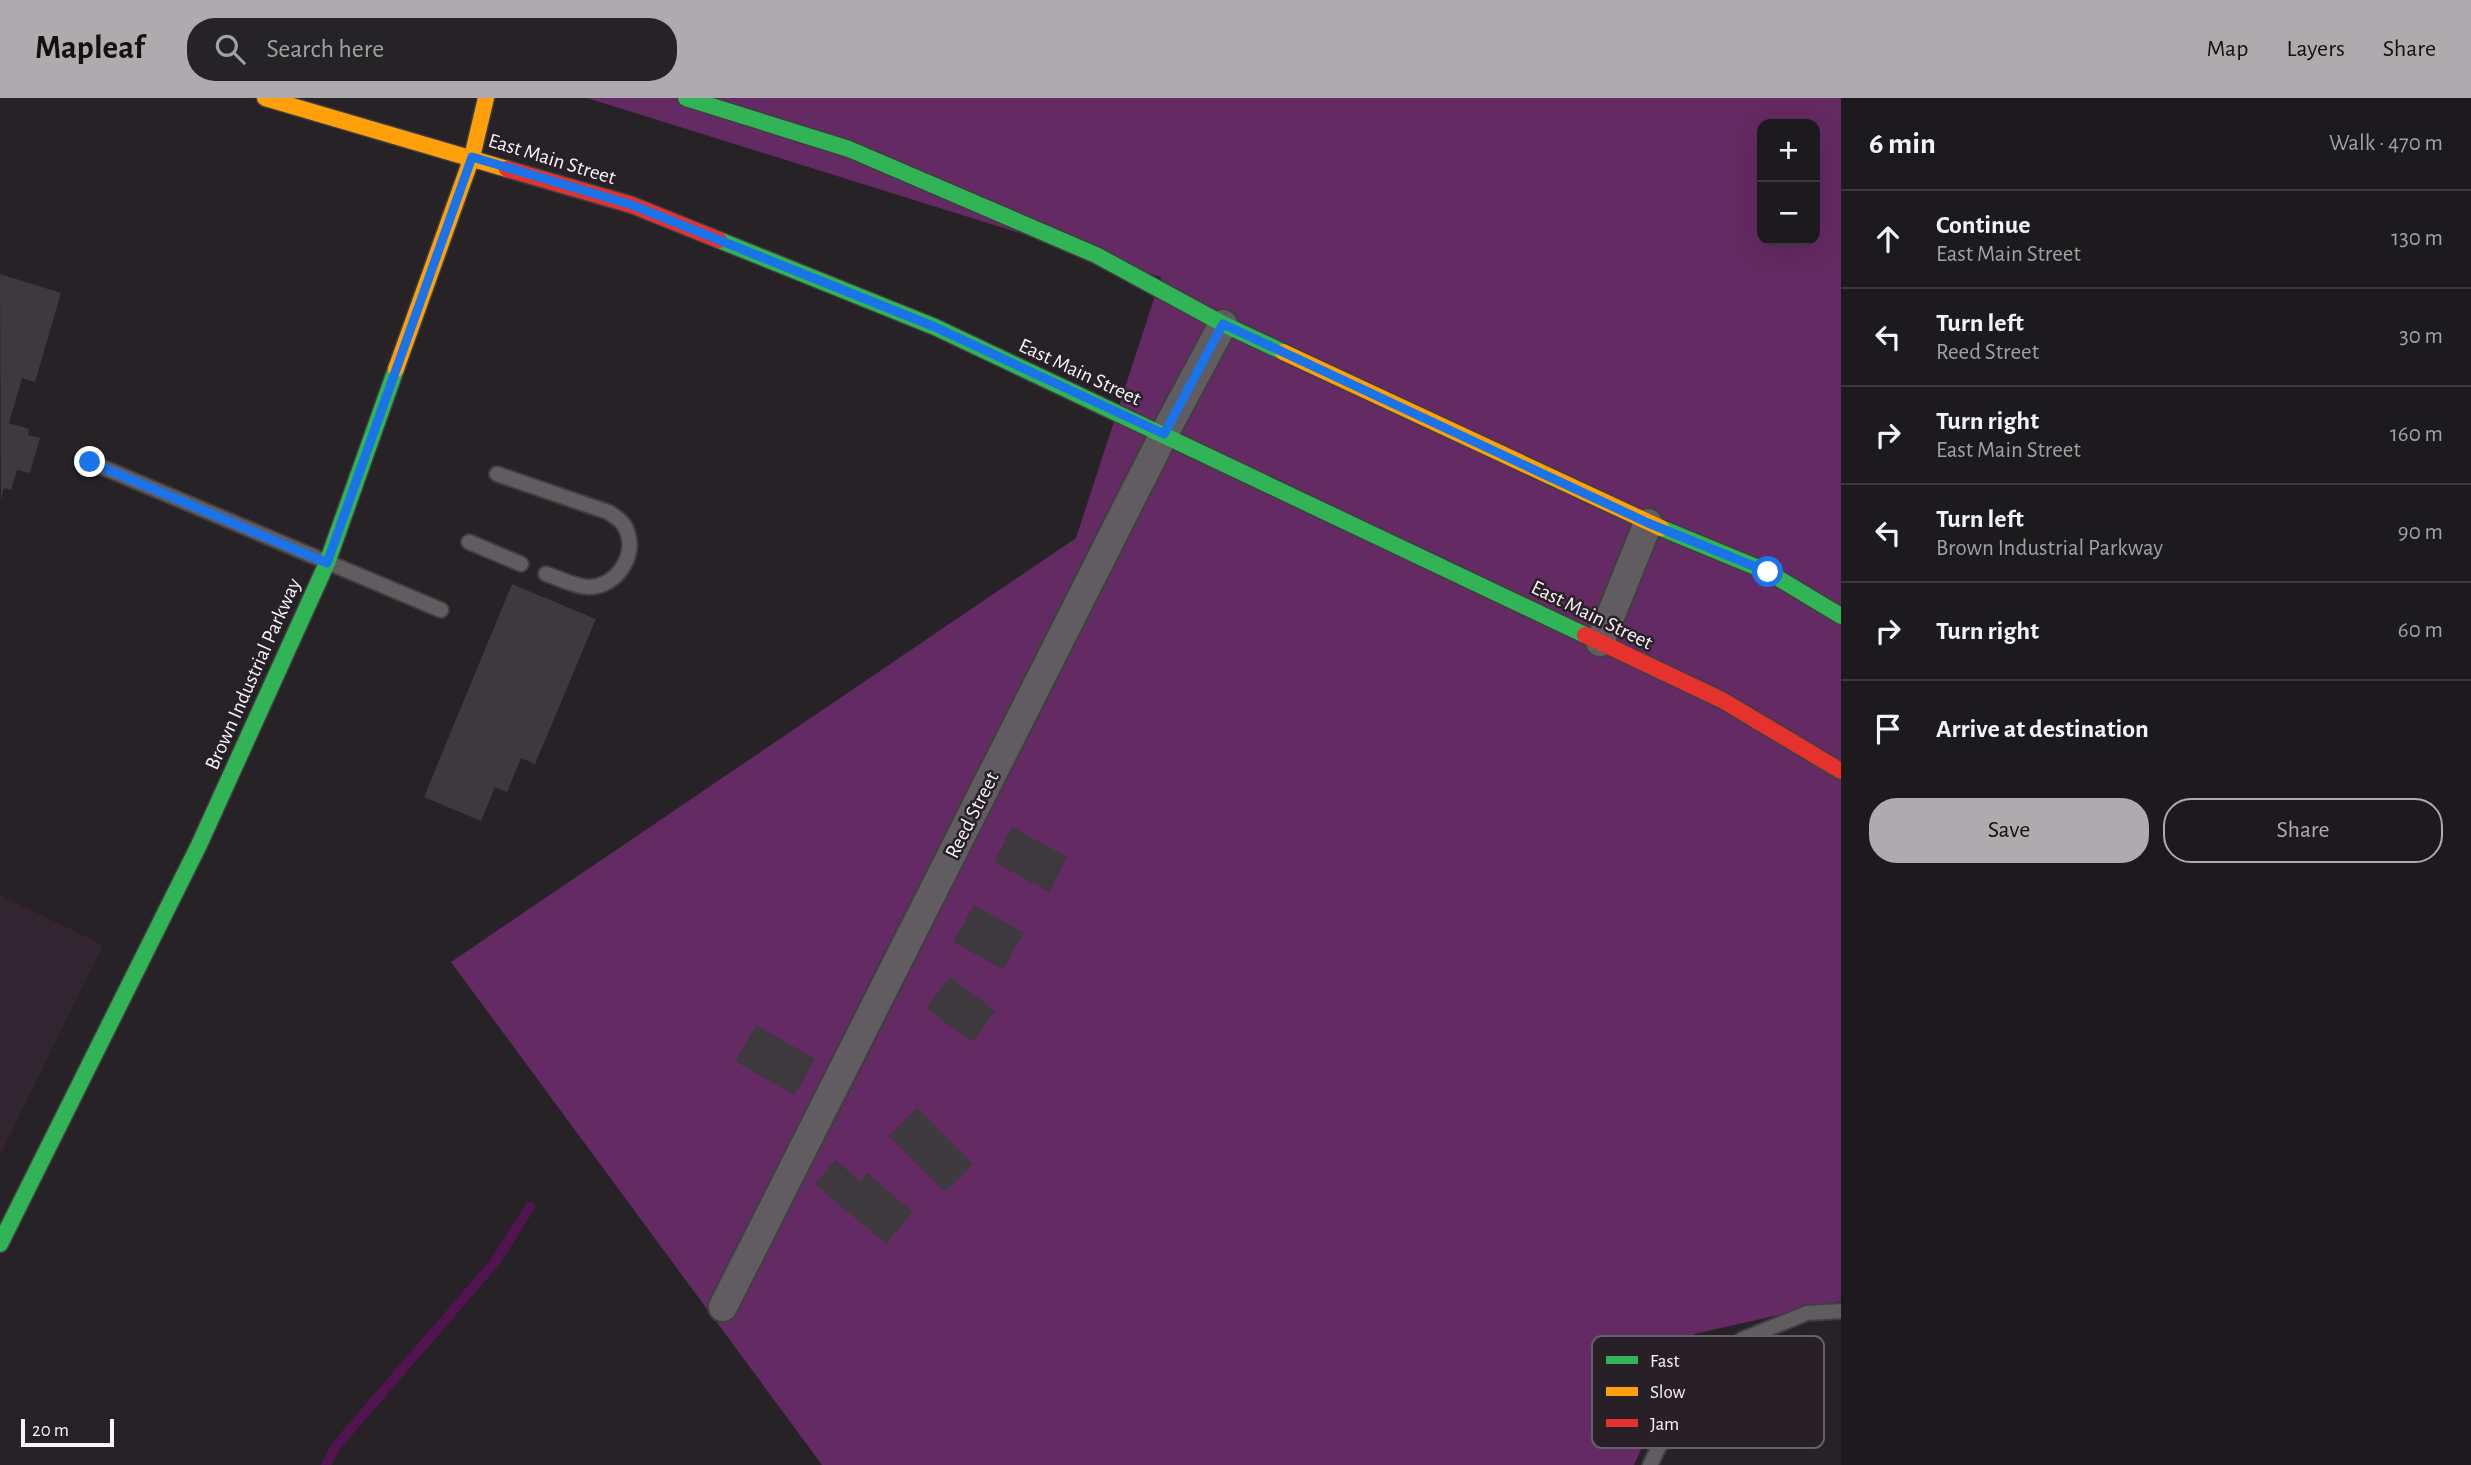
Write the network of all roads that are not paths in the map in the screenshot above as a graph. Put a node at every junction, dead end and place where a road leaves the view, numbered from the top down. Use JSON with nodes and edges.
{"nodes":[{"id":1,"x":265,"y":98,"type":"edge"},
{"id":2,"x":486,"y":98,"type":"edge"},
{"id":3,"x":686,"y":98,"type":"edge"},
{"id":4,"x":472,"y":157,"type":"junction"},
{"id":5,"x":1223,"y":324,"type":"junction"},
{"id":6,"x":1164,"y":434,"type":"junction"},
{"id":7,"x":90,"y":462,"type":"dead end"},
{"id":8,"x":497,"y":474,"type":"dead end"},
{"id":9,"x":1648,"y":523,"type":"junction"},
{"id":10,"x":469,"y":542,"type":"dead end"},
{"id":11,"x":327,"y":563,"type":"junction"},
{"id":12,"x":521,"y":564,"type":"dead end"},
{"id":13,"x":546,"y":574,"type":"dead end"},
{"id":14,"x":441,"y":610,"type":"dead end"},
{"id":15,"x":1841,"y":616,"type":"edge"},
{"id":16,"x":1600,"y":642,"type":"junction"},
{"id":17,"x":1841,"y":771,"type":"edge"},
{"id":18,"x":0,"y":1244,"type":"edge"},
{"id":19,"x":723,"y":1307,"type":"dead end"},
{"id":20,"x":1841,"y":1311,"type":"edge"},
{"id":21,"x":1750,"y":1336,"type":"edge"},
{"id":22,"x":1658,"y":1448,"type":"edge"},
{"id":23,"x":1650,"y":1465,"type":"edge"}],
"edges":[{"from":1,"to":4,"type":"main road","name":"East Main Street"},
{"from":2,"to":4,"type":"main road","name":"Brown Industrial Parkway"},
{"from":3,"to":5,"type":"main road"},
{"from":4,"to":6,"type":"main road","name":"East Main Street"},
{"from":4,"to":11,"type":"main road","name":"Brown Industrial Parkway"},
{"from":5,"to":6,"type":"street","name":"Reed Street"},
{"from":5,"to":9,"type":"main road"},
{"from":6,"to":16,"type":"main road","name":"East Main Street"},
{"from":6,"to":19,"type":"street","name":"Reed Street"},
{"from":7,"to":11,"type":"lane"},
{"from":8,"to":13,"type":"lane"},
{"from":9,"to":15,"type":"main road"},
{"from":9,"to":16,"type":"street"},
{"from":10,"to":12,"type":"lane"},
{"from":11,"to":14,"type":"lane"},
{"from":11,"to":18,"type":"main road","name":"Brown Industrial Parkway"},
{"from":16,"to":17,"type":"main road","name":"East Main Street"},
{"from":20,"to":21,"type":"lane"},
{"from":22,"to":23,"type":"lane"}]}
